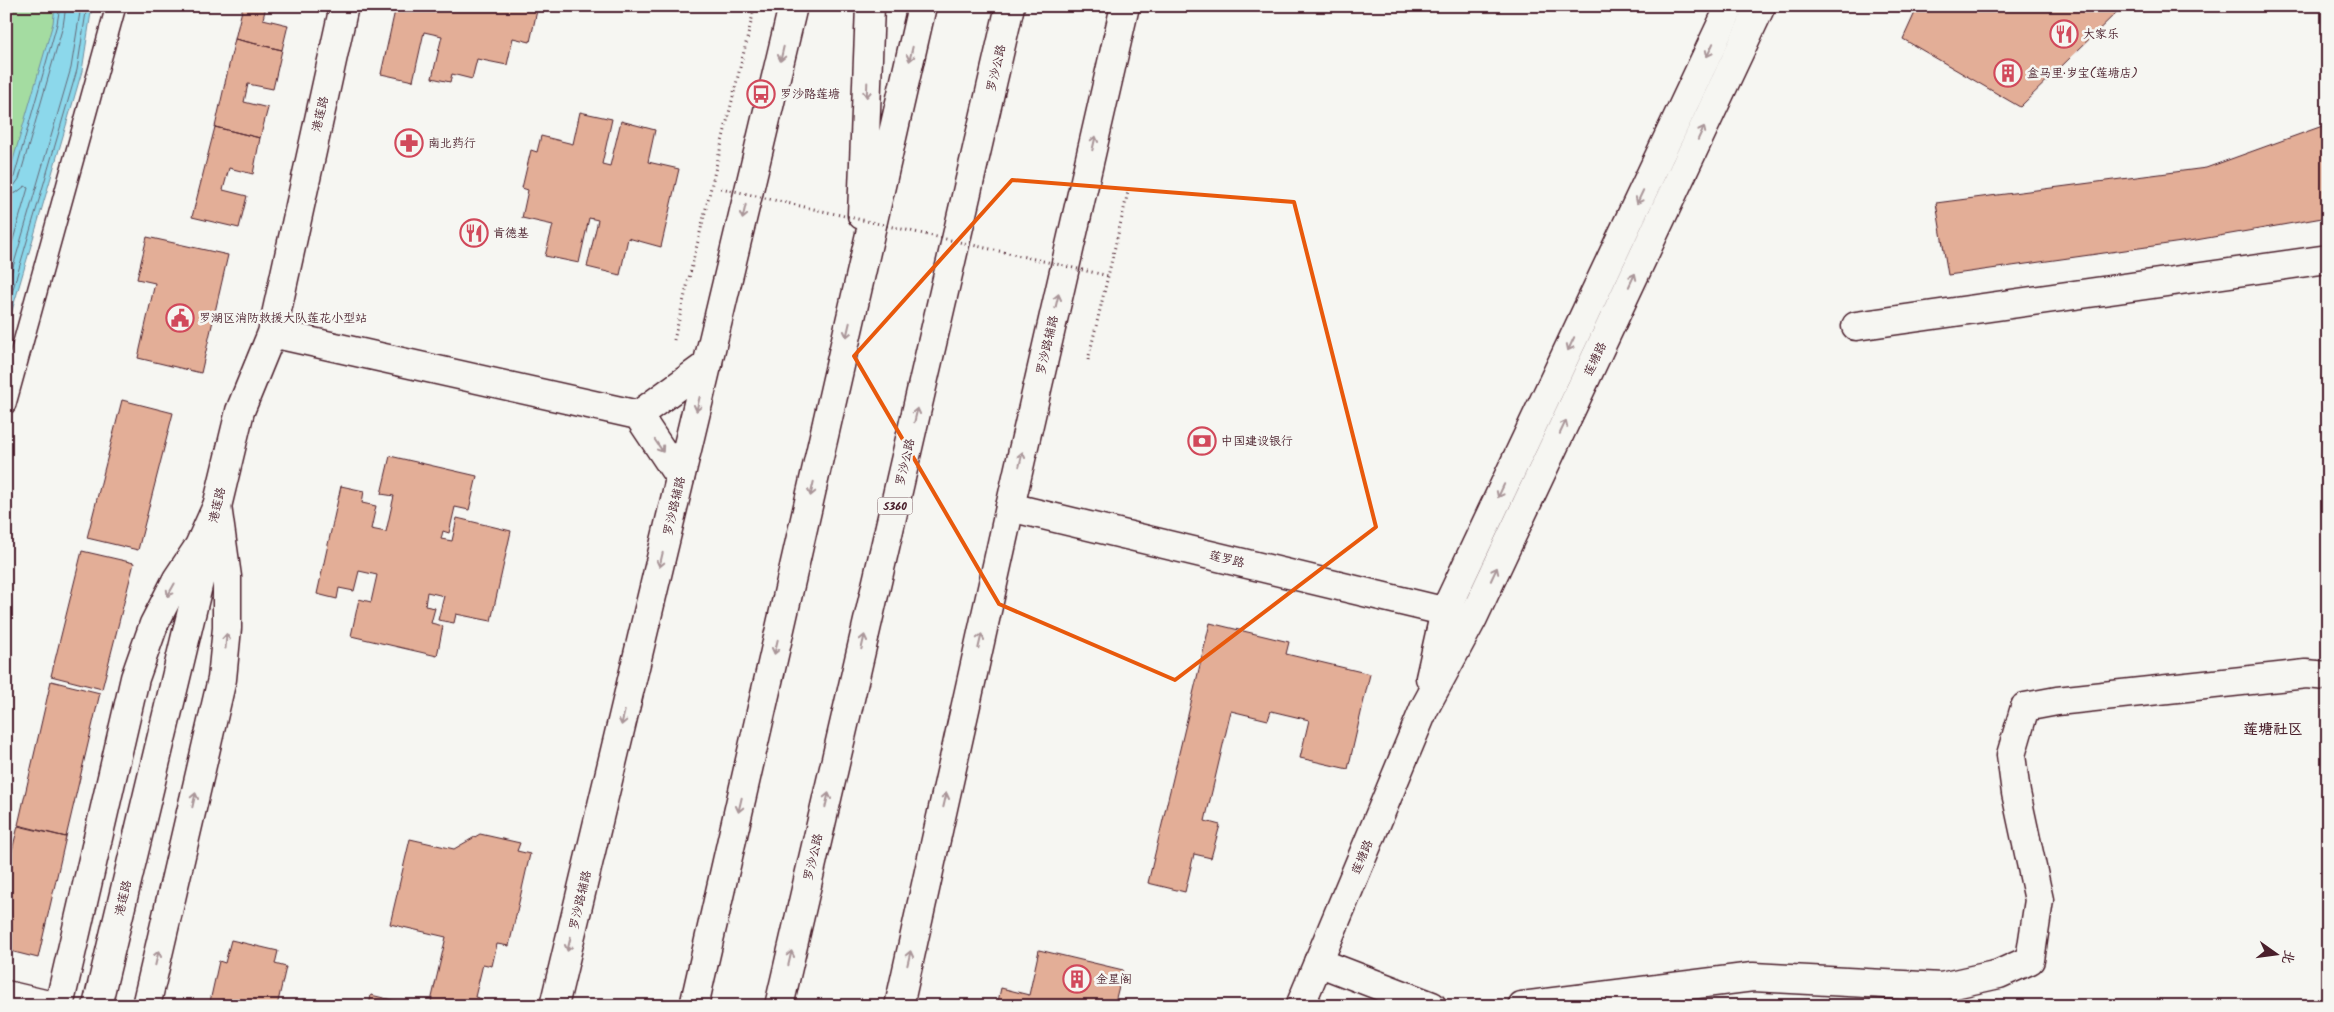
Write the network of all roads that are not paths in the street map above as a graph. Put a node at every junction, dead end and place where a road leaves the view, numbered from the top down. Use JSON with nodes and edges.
{"nodes":[{"id":1,"x":116,"y":6,"type":"edge"},
{"id":2,"x":344,"y":6,"type":"edge"},
{"id":3,"x":794,"y":6,"type":"edge"},
{"id":4,"x":870,"y":6,"type":"edge"},
{"id":5,"x":922,"y":6,"type":"edge"},
{"id":6,"x":1010,"y":6,"type":"edge"},
{"id":7,"x":1125,"y":6,"type":"edge"},
{"id":8,"x":1730,"y":6,"type":"edge"},
{"id":9,"x":1761,"y":6,"type":"edge"},
{"id":10,"x":2328,"y":259,"type":"edge"},
{"id":11,"x":859,"y":283,"type":"junction"},
{"id":12,"x":1856,"y":326,"type":"dead end"},
{"id":13,"x":272,"y":333,"type":"junction"},
{"id":14,"x":708,"y":364,"type":"junction"},
{"id":15,"x":6,"y":404,"type":"edge"},
{"id":16,"x":638,"y":415,"type":"junction"},
{"id":17,"x":680,"y":478,"type":"junction"},
{"id":18,"x":217,"y":506,"type":"junction"},
{"id":19,"x":1010,"y":507,"type":"junction"},
{"id":20,"x":1445,"y":611,"type":"junction"},
{"id":21,"x":1473,"y":618,"type":"junction"},
{"id":22,"x":2328,"y":676,"type":"edge"},
{"id":23,"x":1424,"y":709,"type":"junction"},
{"id":24,"x":1318,"y":962,"type":"junction"},
{"id":25,"x":6,"y":995,"type":"edge"},
{"id":26,"x":780,"y":1004,"type":"edge"},
{"id":27,"x":53,"y":1006,"type":"edge"},
{"id":28,"x":59,"y":1006,"type":"edge"},
{"id":29,"x":97,"y":1006,"type":"edge"},
{"id":30,"x":146,"y":1006,"type":"edge"},
{"id":31,"x":554,"y":1006,"type":"edge"},
{"id":32,"x":694,"y":1006,"type":"edge"},
{"id":33,"x":899,"y":1006,"type":"edge"},
{"id":34,"x":1300,"y":1006,"type":"edge"},
{"id":35,"x":1432,"y":1006,"type":"edge"},
{"id":36,"x":1522,"y":1006,"type":"edge"}],
"edges":[{"from":1,"to":15,"type":"lane"},
{"from":2,"to":13,"type":"main road","name":"港莲路"},
{"from":3,"to":14,"type":"main road","name":"罗沙路辅路","one_way":true},
{"from":4,"to":11,"type":"main road","one_way":true},
{"from":5,"to":11,"type":"main road","one_way":true},
{"from":26,"to":6,"type":"main road","name":"罗沙公路","number":"S360","one_way":true},
{"from":19,"to":7,"type":"main road","name":"罗沙路辅路","one_way":true},
{"from":8,"to":20,"type":"main road","name":"莲塘路","one_way":true},
{"from":21,"to":9,"type":"main road","name":"莲塘路","one_way":true},
{"from":10,"to":12,"type":"main road"},
{"from":11,"to":32,"type":"main road","one_way":true},
{"from":13,"to":16,"type":"main road"},
{"from":13,"to":18,"type":"main road","name":"港莲路"},
{"from":14,"to":16,"type":"main road"},
{"from":14,"to":17,"type":"main road","name":"罗沙路辅路","one_way":true},
{"from":16,"to":17,"type":"main road","one_way":true},
{"from":17,"to":31,"type":"main road","name":"罗沙路辅路","one_way":true},
{"from":18,"to":28,"type":"main road","one_way":true},
{"from":18,"to":29,"type":"main road","name":"港莲路"},
{"from":30,"to":18,"type":"main road","one_way":true},
{"from":19,"to":20,"type":"main road","name":"莲罗路"},
{"from":33,"to":19,"type":"main road","name":"罗沙路辅路","one_way":true},
{"from":20,"to":21,"type":"main road","name":"莲罗路"},
{"from":20,"to":23,"type":"main road","name":"莲塘路"},
{"from":21,"to":23,"type":"main road","name":"莲塘路"},
{"from":22,"to":36,"type":"main road"},
{"from":23,"to":24,"type":"main road","name":"莲塘路"},
{"from":24,"to":34,"type":"main road","name":"莲塘路"},
{"from":24,"to":35,"type":"main road"},
{"from":25,"to":27,"type":"main road"}]}
